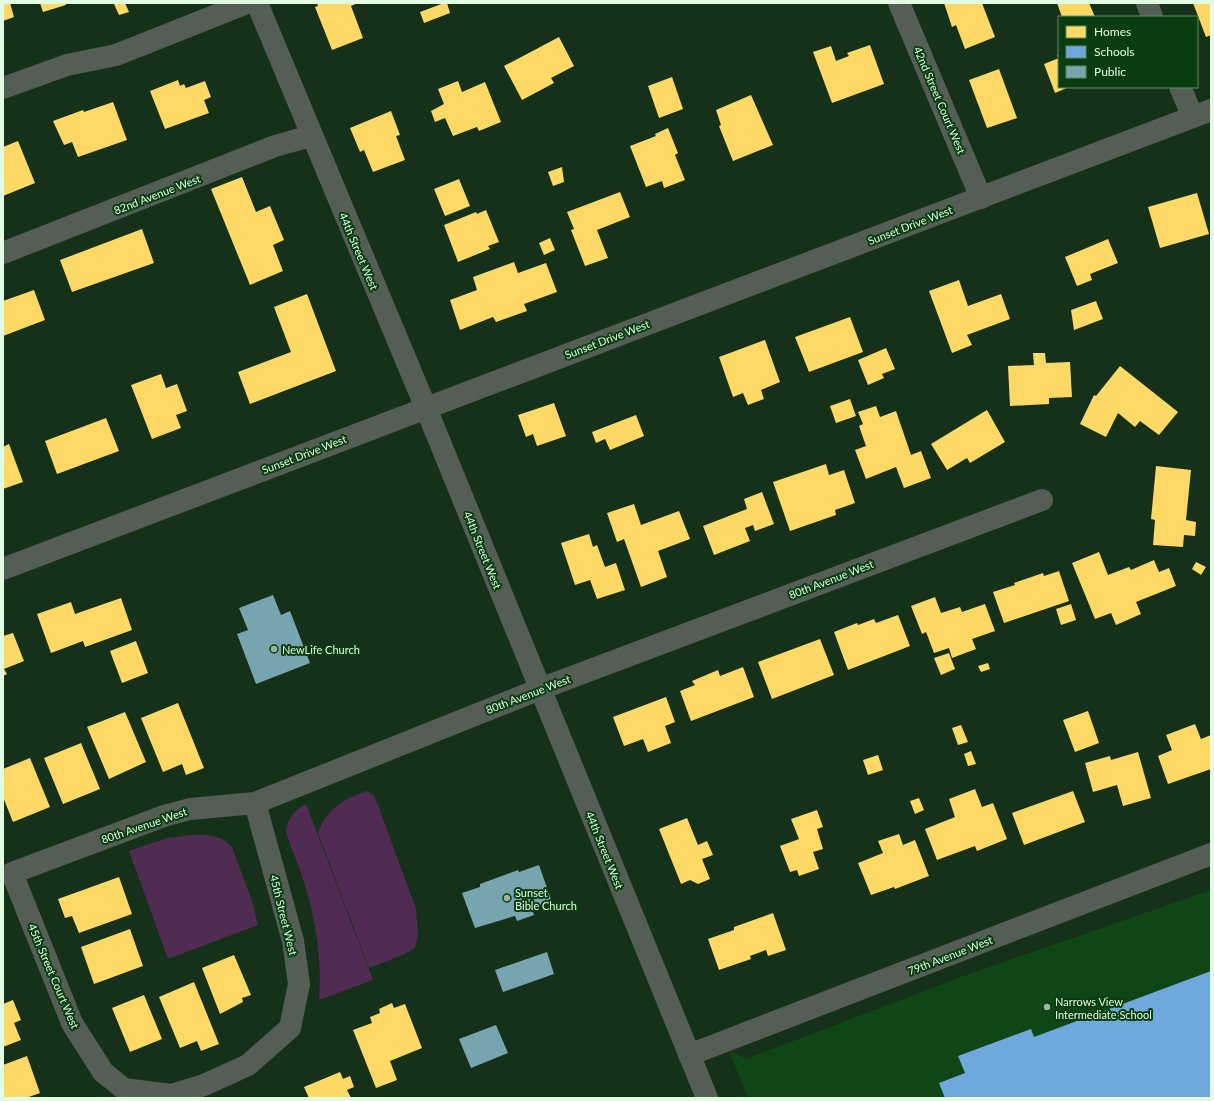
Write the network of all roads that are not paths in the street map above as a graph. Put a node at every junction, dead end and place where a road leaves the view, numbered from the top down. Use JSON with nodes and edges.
{"nodes":[{"id":1,"x":247,"y":3,"type":"edge"},
{"id":2,"x":256,"y":3,"type":"edge"},
{"id":3,"x":899,"y":3,"type":"edge"},
{"id":4,"x":1147,"y":3,"type":"edge"},
{"id":5,"x":1152,"y":16,"type":"edge"},
{"id":6,"x":3,"y":88,"type":"edge"},
{"id":7,"x":1181,"y":88,"type":"edge"},
{"id":8,"x":1202,"y":114,"type":"edge"},
{"id":9,"x":311,"y":136,"type":"junction"},
{"id":10,"x":982,"y":198,"type":"junction"},
{"id":11,"x":3,"y":253,"type":"edge"},
{"id":12,"x":426,"y":408,"type":"junction"},
{"id":13,"x":1042,"y":500,"type":"dead end"},
{"id":14,"x":3,"y":568,"type":"edge"},
{"id":15,"x":540,"y":689,"type":"junction"},
{"id":16,"x":255,"y":803,"type":"junction"},
{"id":17,"x":1211,"y":854,"type":"edge"},
{"id":18,"x":12,"y":873,"type":"joint"},
{"id":19,"x":689,"y":1055,"type":"junction"},
{"id":20,"x":124,"y":1089,"type":"joint"},
{"id":21,"x":707,"y":1098,"type":"edge"}],
"edges":[{"from":1,"to":6,"type":"street"},
{"from":2,"to":9,"type":"street","name":"44th Street West"},
{"from":3,"to":10,"type":"street","name":"42nd Street Court West"},
{"from":4,"to":5,"type":"street"},
{"from":7,"to":8,"type":"street"},
{"from":8,"to":10,"type":"street","name":"Sunset Drive West"},
{"from":9,"to":11,"type":"street","name":"82nd Avenue West"},
{"from":9,"to":12,"type":"street","name":"44th Street West"},
{"from":10,"to":12,"type":"street","name":"Sunset Drive West"},
{"from":12,"to":14,"type":"street","name":"Sunset Drive West"},
{"from":12,"to":15,"type":"street","name":"44th Street West"},
{"from":13,"to":15,"type":"street","name":"80th Avenue West"},
{"from":15,"to":16,"type":"street","name":"80th Avenue West"},
{"from":15,"to":19,"type":"street","name":"44th Street West"},
{"from":16,"to":18,"type":"street","name":"80th Avenue West"},
{"from":16,"to":20,"type":"street","name":"45th Street West"},
{"from":17,"to":19,"type":"street","name":"79th Avenue West"},
{"from":18,"to":20,"type":"street","name":"45th Street Court West"},
{"from":19,"to":21,"type":"street","name":"44th Street West"}]}
